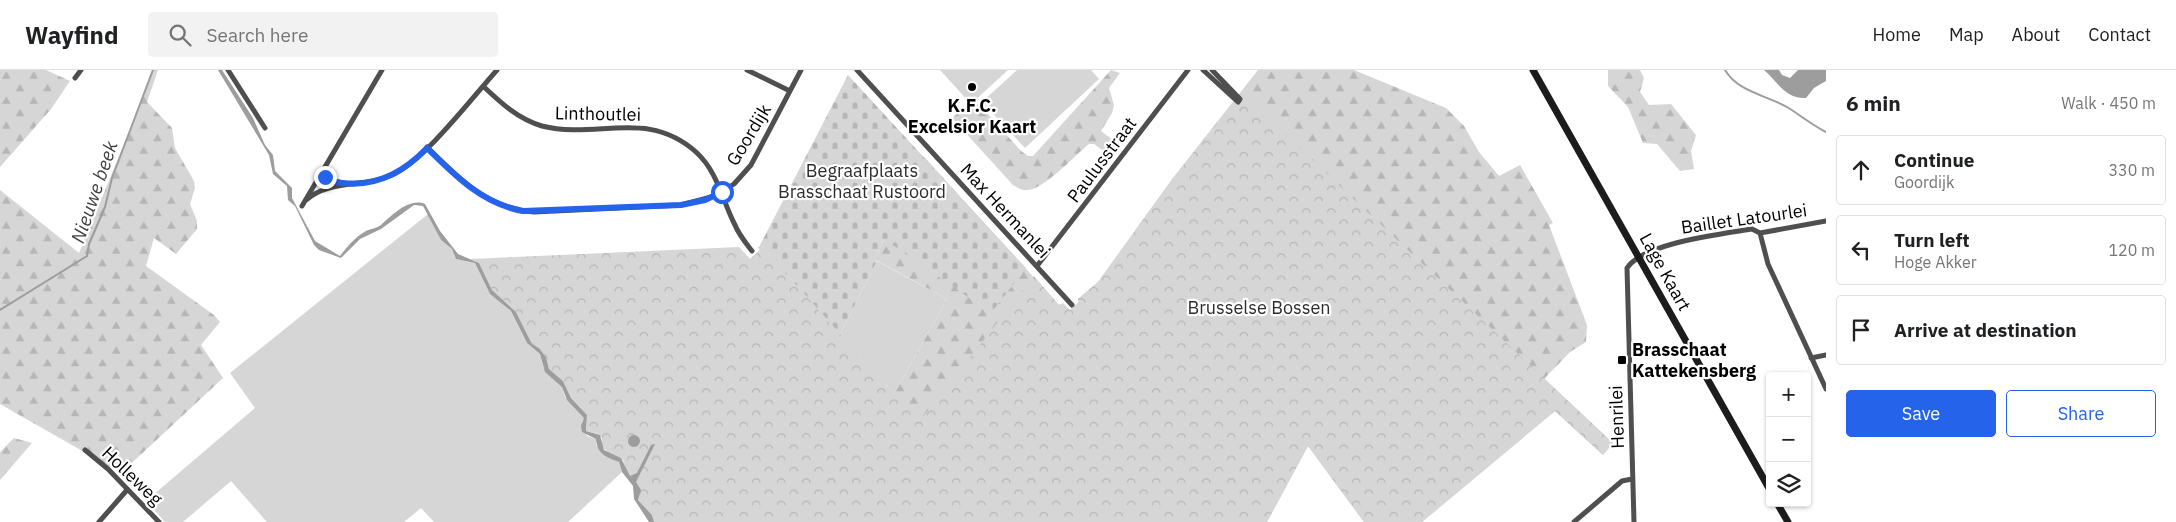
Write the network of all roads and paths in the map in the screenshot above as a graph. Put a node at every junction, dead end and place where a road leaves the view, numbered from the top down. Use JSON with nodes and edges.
{"nodes":[{"id":1,"x":81,"y":70,"type":"edge"},
{"id":2,"x":228,"y":70,"type":"edge"},
{"id":3,"x":382,"y":70,"type":"edge"},
{"id":4,"x":497,"y":70,"type":"edge"},
{"id":5,"x":747,"y":70,"type":"edge"},
{"id":6,"x":801,"y":70,"type":"edge"},
{"id":7,"x":857,"y":70,"type":"edge"},
{"id":8,"x":1188,"y":70,"type":"edge"},
{"id":9,"x":1203,"y":70,"type":"edge"},
{"id":10,"x":1212,"y":70,"type":"edge"},
{"id":11,"x":1533,"y":70,"type":"edge"},
{"id":12,"x":75,"y":78,"type":"dead end"},
{"id":13,"x":483,"y":86,"type":"junction"},
{"id":14,"x":790,"y":91,"type":"junction"},
{"id":15,"x":264,"y":128,"type":"dead end"},
{"id":16,"x":427,"y":148,"type":"junction"},
{"id":17,"x":323,"y":170,"type":"junction"},
{"id":18,"x":355,"y":184,"type":"junction"},
{"id":19,"x":722,"y":192,"type":"junction"},
{"id":20,"x":306,"y":200,"type":"junction"},
{"id":21,"x":302,"y":206,"type":"dead end"},
{"id":22,"x":1826,"y":221,"type":"edge"},
{"id":23,"x":1760,"y":233,"type":"junction"},
{"id":24,"x":752,"y":251,"type":"dead end"},
{"id":25,"x":1639,"y":256,"type":"junction"},
{"id":26,"x":1037,"y":266,"type":"junction"},
{"id":27,"x":1072,"y":305,"type":"dead end"},
{"id":28,"x":1826,"y":355,"type":"edge"},
{"id":29,"x":1811,"y":358,"type":"junction"},
{"id":30,"x":1826,"y":389,"type":"edge"},
{"id":31,"x":85,"y":450,"type":"dead end"},
{"id":32,"x":1632,"y":479,"type":"junction"},
{"id":33,"x":1766,"y":483,"type":"edge"},
{"id":34,"x":127,"y":490,"type":"junction"},
{"id":35,"x":1779,"y":507,"type":"edge"},
{"id":36,"x":99,"y":522,"type":"edge"},
{"id":37,"x":160,"y":522,"type":"edge"},
{"id":38,"x":1574,"y":522,"type":"edge"},
{"id":39,"x":1634,"y":522,"type":"edge"},
{"id":40,"x":1788,"y":522,"type":"edge"}],
"edges":[{"from":1,"to":12,"type":"street"},
{"from":2,"to":15,"type":"street"},
{"from":3,"to":17,"type":"street"},
{"from":4,"to":13,"type":"street"},
{"from":5,"to":14,"type":"street"},
{"from":6,"to":14,"type":"street","name":"Goordijk"},
{"from":7,"to":26,"type":"street","name":"Max Hermanlei"},
{"from":8,"to":26,"type":"street","name":"Paulusstraat"},
{"from":9,"to":10,"type":"street"},
{"from":11,"to":25,"type":"street","name":"Lage Kaart"},
{"from":13,"to":16,"type":"street"},
{"from":13,"to":19,"type":"street","name":"Linthoutlei"},
{"from":14,"to":19,"type":"street","name":"Goordijk"},
{"from":16,"to":18,"type":"street"},
{"from":16,"to":19,"type":"street","name":"Goordijk"},
{"from":17,"to":18,"type":"street"},
{"from":17,"to":20,"type":"street"},
{"from":18,"to":20,"type":"street"},
{"from":19,"to":24,"type":"street","name":"Linthoutlei"},
{"from":20,"to":21,"type":"street"},
{"from":22,"to":23,"type":"street","name":"Baillet Latourlei"},
{"from":23,"to":25,"type":"street","name":"Baillet Latourlei"},
{"from":23,"to":29,"type":"street"},
{"from":25,"to":32,"type":"street","name":"Henrilei"},
{"from":25,"to":33,"type":"street","name":"Lage Kaart"},
{"from":26,"to":27,"type":"street","name":"Max Hermanlei"},
{"from":28,"to":29,"type":"street"},
{"from":29,"to":30,"type":"street"},
{"from":31,"to":34,"type":"street","name":"Holleweg"},
{"from":32,"to":38,"type":"street"},
{"from":32,"to":39,"type":"street","name":"Henrilei"},
{"from":34,"to":36,"type":"street"},
{"from":34,"to":37,"type":"street","name":"Holleweg"},
{"from":35,"to":40,"type":"street"}]}
